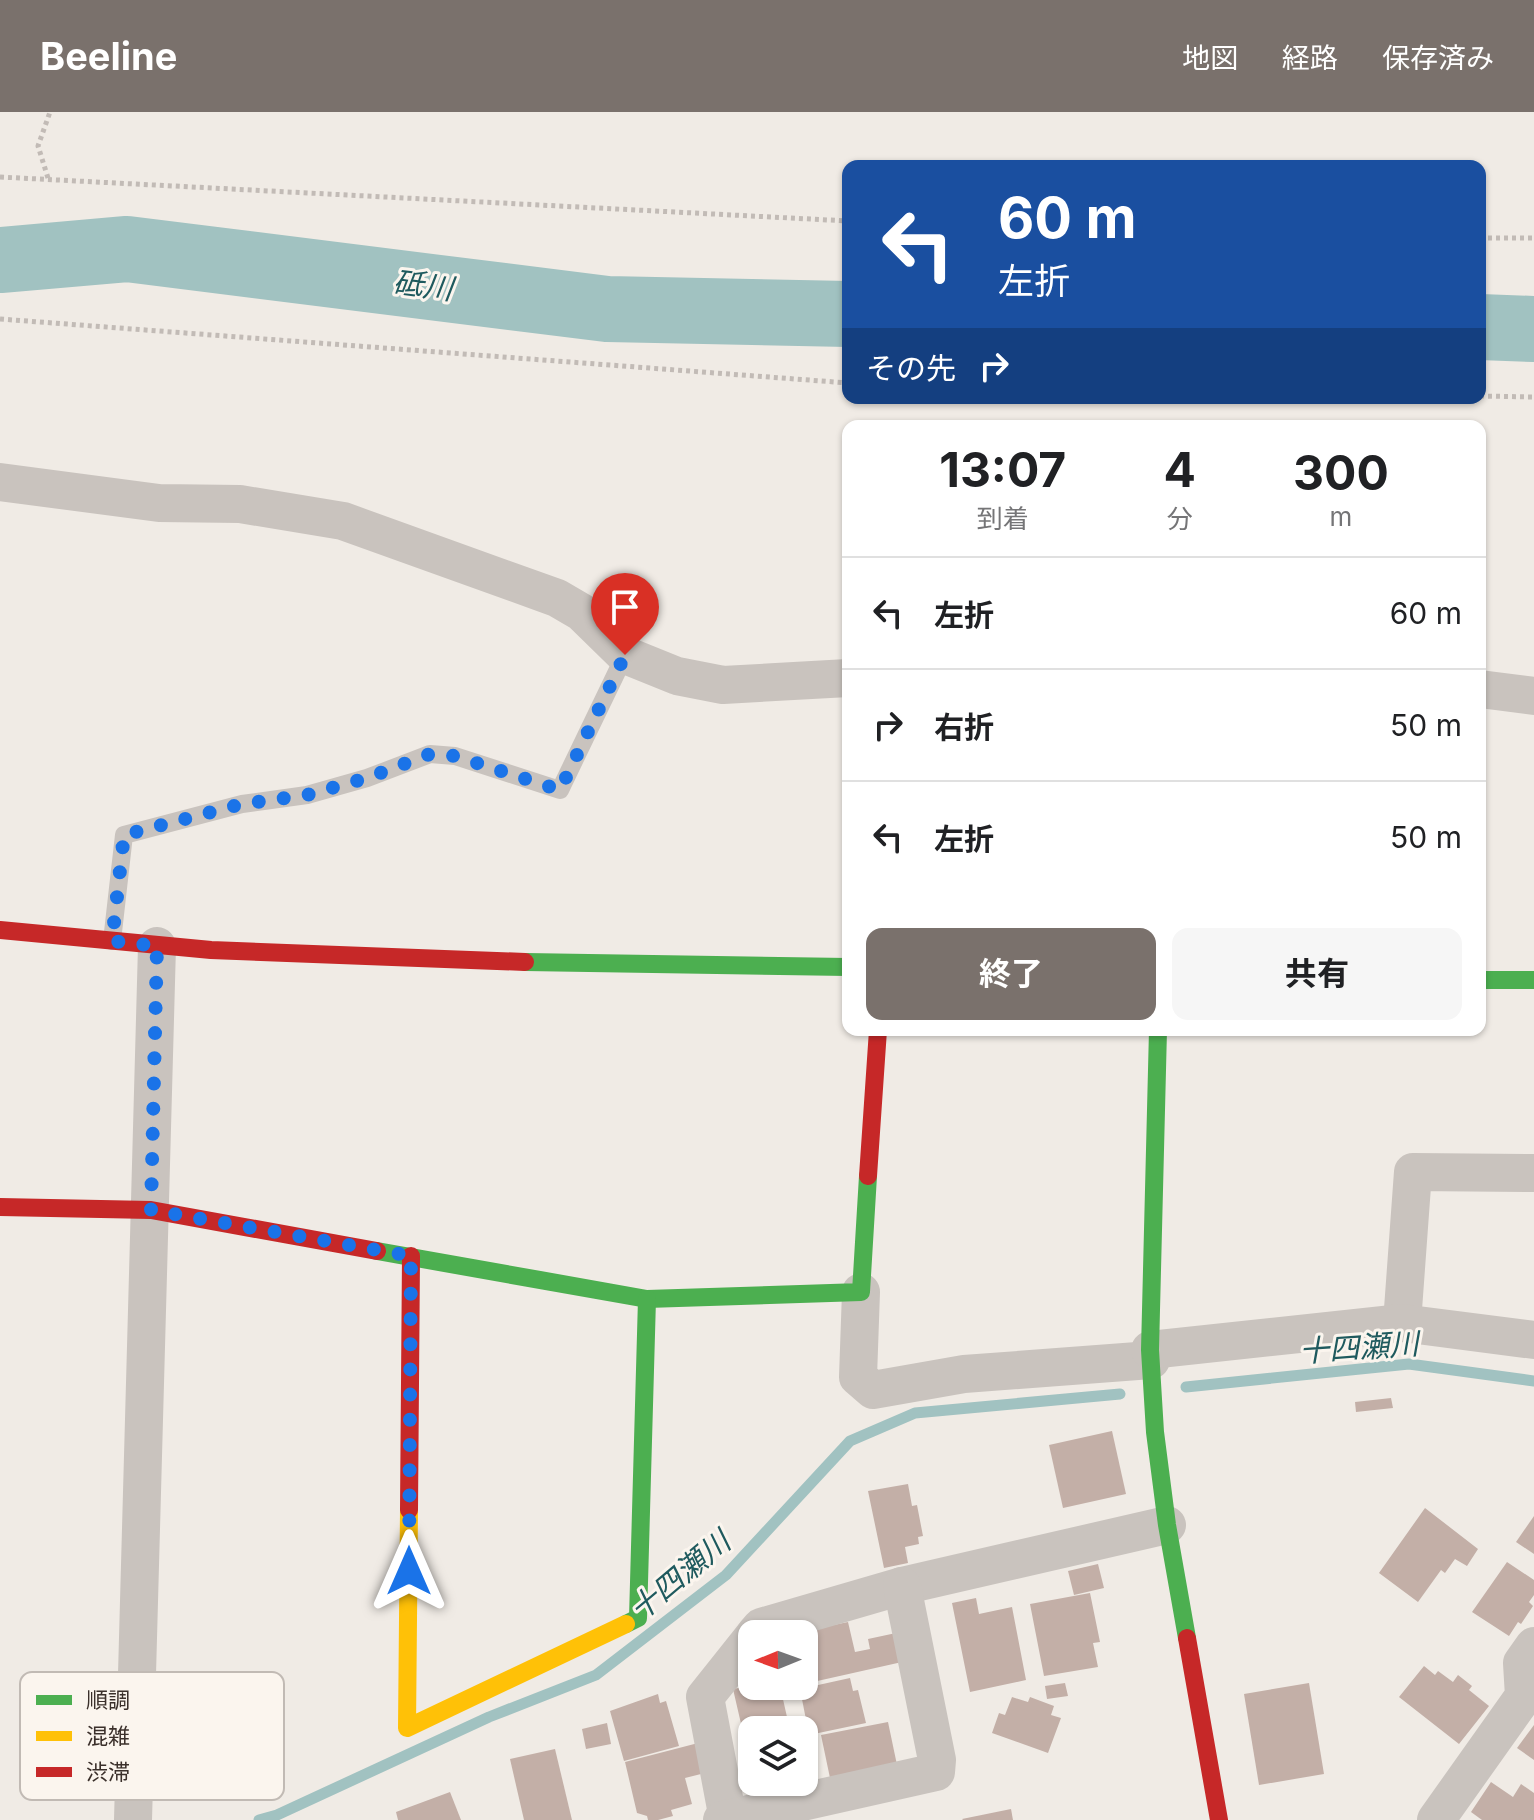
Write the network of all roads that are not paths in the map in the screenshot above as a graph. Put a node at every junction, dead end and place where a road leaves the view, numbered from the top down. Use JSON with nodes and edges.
{"nodes":[{"id":1,"x":0,"y":482,"type":"edge"},
{"id":2,"x":625,"y":655,"type":"junction"},
{"id":3,"x":842,"y":678,"type":"edge"},
{"id":4,"x":1486,"y":690,"type":"edge"},
{"id":5,"x":1534,"y":696,"type":"edge"},
{"id":6,"x":0,"y":930,"type":"edge"},
{"id":7,"x":112,"y":941,"type":"junction"},
{"id":8,"x":157,"y":946,"type":"junction"},
{"id":9,"x":842,"y":967,"type":"edge"},
{"id":10,"x":1486,"y":980,"type":"edge"},
{"id":11,"x":1534,"y":980,"type":"edge"},
{"id":12,"x":878,"y":1036,"type":"edge"},
{"id":13,"x":1158,"y":1036,"type":"edge"},
{"id":14,"x":1534,"y":1173,"type":"edge"},
{"id":15,"x":0,"y":1207,"type":"edge"},
{"id":16,"x":151,"y":1210,"type":"junction"},
{"id":17,"x":411,"y":1256,"type":"junction"},
{"id":18,"x":861,"y":1292,"type":"junction"},
{"id":19,"x":647,"y":1299,"type":"junction"},
{"id":20,"x":1402,"y":1323,"type":"junction"},
{"id":21,"x":1534,"y":1340,"type":"edge"},
{"id":22,"x":1150,"y":1355,"type":"junction"},
{"id":23,"x":1167,"y":1525,"type":"junction"},
{"id":24,"x":902,"y":1586,"type":"junction"},
{"id":25,"x":785,"y":1620,"type":"edge"},
{"id":26,"x":1534,"y":1646,"type":"edge"},
{"id":27,"x":738,"y":1656,"type":"edge"},
{"id":28,"x":137,"y":1672,"type":"edge"},
{"id":29,"x":134,"y":1800,"type":"edge"},
{"id":30,"x":725,"y":1819,"type":"edge"},
{"id":31,"x":133,"y":1820,"type":"edge"},
{"id":32,"x":1219,"y":1820,"type":"edge"},
{"id":33,"x":1436,"y":1820,"type":"edge"}],
"edges":[{"from":1,"to":2,"type":"street"},
{"from":2,"to":3,"type":"street"},
{"from":2,"to":7,"type":"lane"},
{"from":4,"to":5,"type":"street"},
{"from":6,"to":7,"type":"street"},
{"from":7,"to":8,"type":"street"},
{"from":8,"to":9,"type":"street"},
{"from":8,"to":16,"type":"street"},
{"from":10,"to":11,"type":"street"},
{"from":12,"to":18,"type":"street"},
{"from":13,"to":22,"type":"street"},
{"from":14,"to":20,"type":"street"},
{"from":15,"to":16,"type":"street"},
{"from":16,"to":17,"type":"street"},
{"from":16,"to":28,"type":"street"},
{"from":17,"to":19,"type":"street"},
{"from":17,"to":19,"type":"street"},
{"from":18,"to":19,"type":"street"},
{"from":18,"to":22,"type":"street"},
{"from":20,"to":21,"type":"street"},
{"from":20,"to":22,"type":"street"},
{"from":22,"to":23,"type":"street"},
{"from":23,"to":24,"type":"street"},
{"from":23,"to":32,"type":"street"},
{"from":24,"to":25,"type":"street"},
{"from":24,"to":30,"type":"street"},
{"from":26,"to":33,"type":"street"},
{"from":27,"to":30,"type":"street"},
{"from":29,"to":31,"type":"street"}]}
